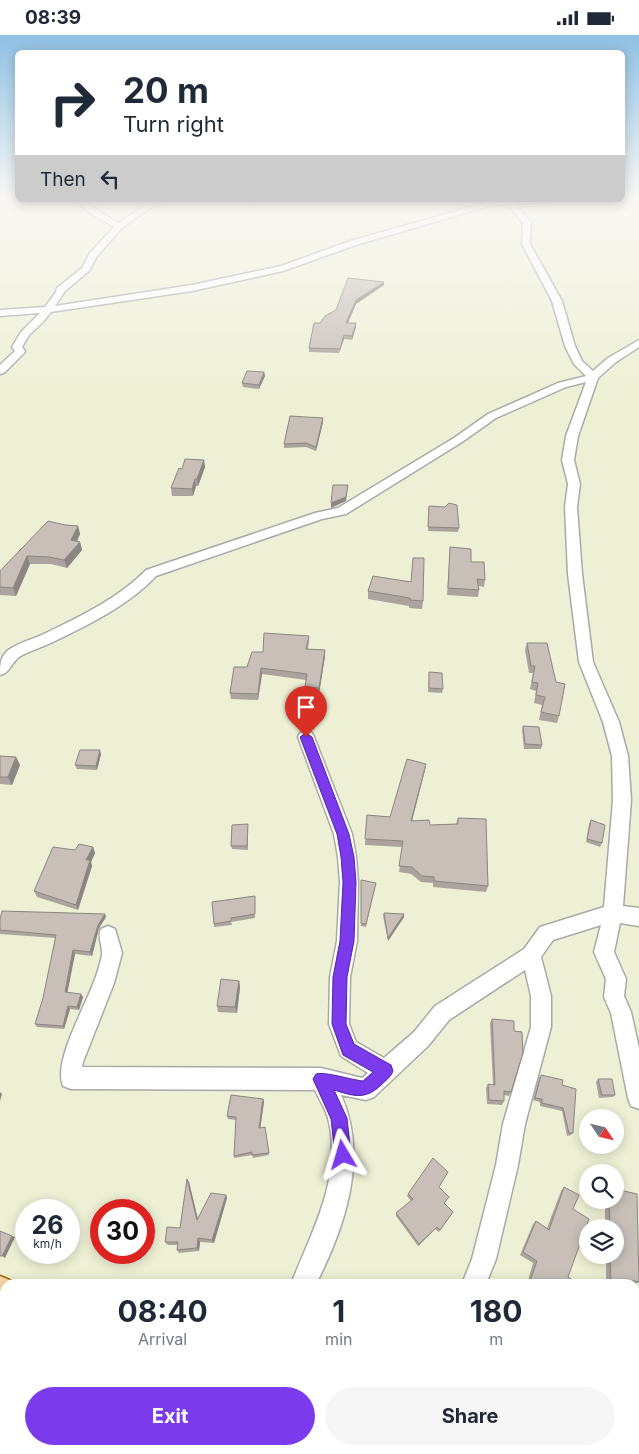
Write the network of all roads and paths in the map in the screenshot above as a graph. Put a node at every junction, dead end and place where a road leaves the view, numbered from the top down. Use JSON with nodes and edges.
{"nodes":[{"id":1,"x":90,"y":261,"type":"edge"},
{"id":2,"x":303,"y":261,"type":"edge"},
{"id":3,"x":535,"y":261,"type":"edge"},
{"id":4,"x":47,"y":310,"type":"junction"},
{"id":5,"x":0,"y":313,"type":"edge"},
{"id":6,"x":639,"y":343,"type":"edge"},
{"id":7,"x":0,"y":371,"type":"edge"},
{"id":8,"x":593,"y":377,"type":"junction"},
{"id":9,"x":0,"y":670,"type":"edge"},
{"id":10,"x":306,"y":737,"type":"dead end"},
{"id":11,"x":613,"y":913,"type":"junction"},
{"id":12,"x":639,"y":917,"type":"edge"},
{"id":13,"x":108,"y":935,"type":"dead end"},
{"id":14,"x":531,"y":955,"type":"junction"},
{"id":15,"x":386,"y":1071,"type":"junction"},
{"id":16,"x":321,"y":1079,"type":"junction"},
{"id":17,"x":639,"y":1097,"type":"edge"},
{"id":18,"x":306,"y":1279,"type":"edge"},
{"id":19,"x":476,"y":1279,"type":"edge"}],
"edges":[{"from":1,"to":4,"type":"street"},
{"from":2,"to":4,"type":"street"},
{"from":3,"to":8,"type":"street"},
{"from":4,"to":5,"type":"street"},
{"from":4,"to":7,"type":"street"},
{"from":6,"to":8,"type":"street"},
{"from":8,"to":9,"type":"street"},
{"from":8,"to":11,"type":"street"},
{"from":10,"to":15,"type":"street"},
{"from":11,"to":12,"type":"street"},
{"from":11,"to":14,"type":"street"},
{"from":11,"to":17,"type":"street"},
{"from":13,"to":16,"type":"street"},
{"from":14,"to":15,"type":"street"},
{"from":14,"to":19,"type":"street"},
{"from":15,"to":16,"type":"street"},
{"from":16,"to":18,"type":"street"}]}
